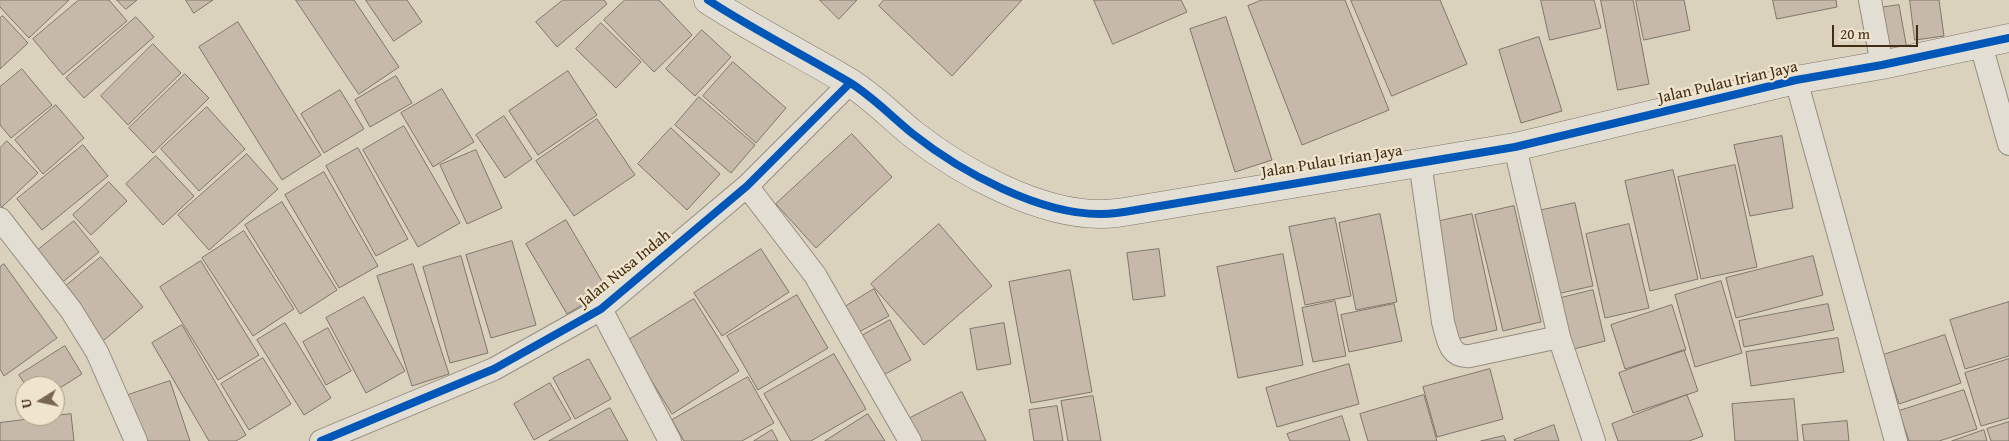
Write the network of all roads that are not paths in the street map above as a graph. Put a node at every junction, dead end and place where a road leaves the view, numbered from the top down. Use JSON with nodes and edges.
{"nodes":[{"id":1,"x":708,"y":0,"type":"edge"},
{"id":2,"x":1870,"y":0,"type":"edge"},
{"id":3,"x":2009,"y":38,"type":"edge"},
{"id":4,"x":1981,"y":45,"type":"junction"},
{"id":5,"x":1882,"y":65,"type":"junction"},
{"id":6,"x":1796,"y":80,"type":"junction"},
{"id":7,"x":850,"y":83,"type":"junction"},
{"id":8,"x":2009,"y":144,"type":"edge"},
{"id":9,"x":1515,"y":147,"type":"junction"},
{"id":10,"x":1420,"y":162,"type":"junction"},
{"id":11,"x":747,"y":186,"type":"junction"},
{"id":12,"x":0,"y":218,"type":"edge"},
{"id":13,"x":601,"y":309,"type":"junction"},
{"id":14,"x":1559,"y":337,"type":"junction"},
{"id":15,"x":136,"y":441,"type":"edge"},
{"id":16,"x":321,"y":441,"type":"edge"},
{"id":17,"x":670,"y":441,"type":"edge"},
{"id":18,"x":910,"y":441,"type":"edge"},
{"id":19,"x":1594,"y":441,"type":"edge"},
{"id":20,"x":1896,"y":441,"type":"edge"}],
"edges":[{"from":1,"to":7,"type":"street","name":"Jalan Pulau Irian Jaya"},
{"from":2,"to":5,"type":"street"},
{"from":3,"to":4,"type":"street","name":"Jalan Pulau Irian Jaya"},
{"from":4,"to":5,"type":"street","name":"Jalan Pulau Irian Jaya"},
{"from":4,"to":8,"type":"street"},
{"from":5,"to":6,"type":"street","name":"Jalan Pulau Irian Jaya"},
{"from":6,"to":9,"type":"street","name":"Jalan Pulau Irian Jaya"},
{"from":6,"to":20,"type":"street"},
{"from":7,"to":10,"type":"street","name":"Jalan Pulau Irian Jaya"},
{"from":7,"to":11,"type":"street","name":"Jalan Nusa Indah"},
{"from":9,"to":10,"type":"street","name":"Jalan Pulau Irian Jaya"},
{"from":9,"to":14,"type":"street"},
{"from":10,"to":14,"type":"street"},
{"from":11,"to":13,"type":"street","name":"Jalan Nusa Indah"},
{"from":11,"to":18,"type":"street"},
{"from":12,"to":15,"type":"street"},
{"from":13,"to":16,"type":"street","name":"Jalan Nusa Indah"},
{"from":13,"to":17,"type":"street"},
{"from":14,"to":19,"type":"street"}]}
